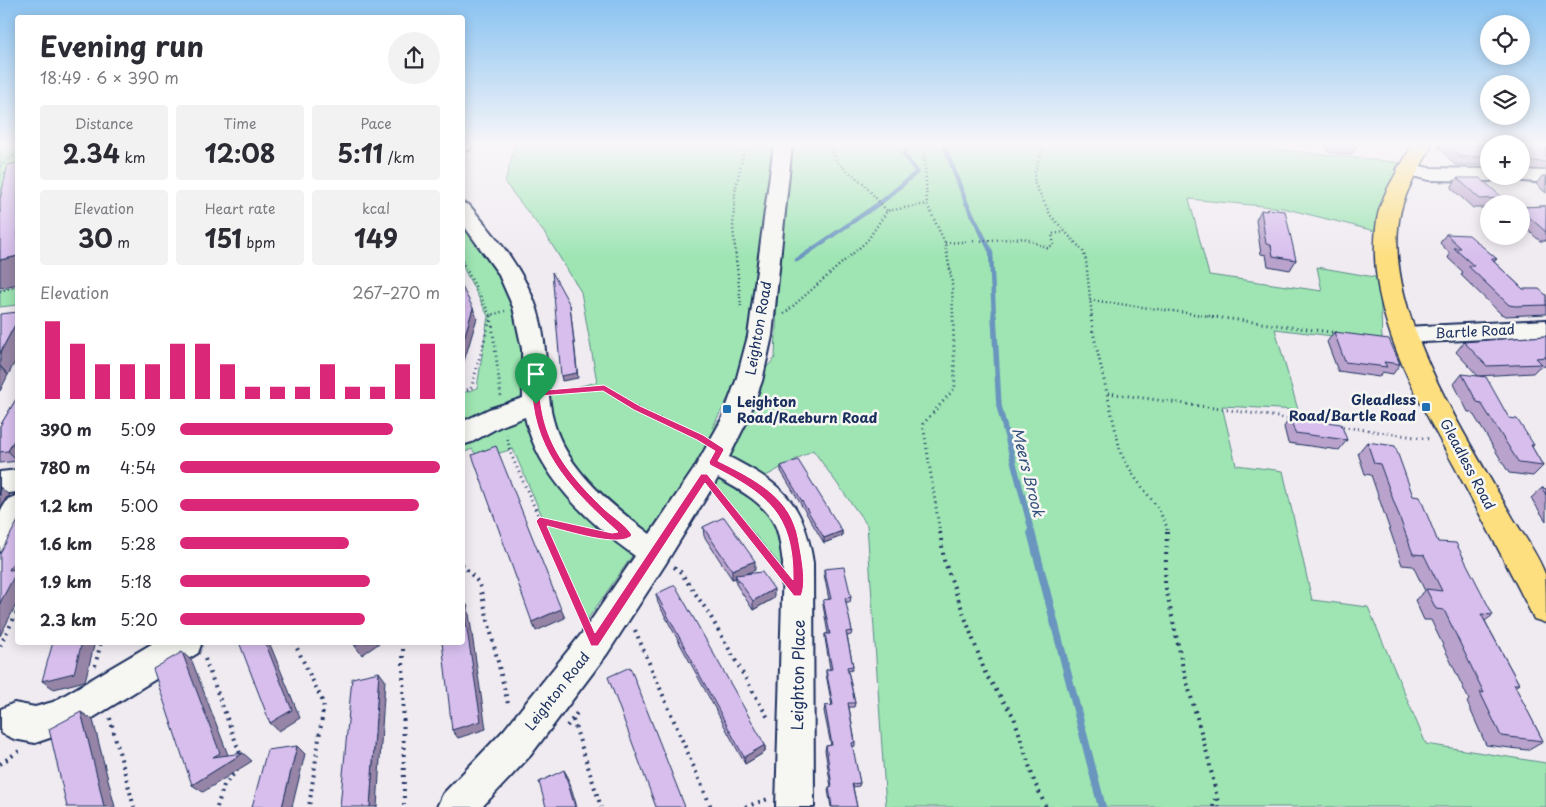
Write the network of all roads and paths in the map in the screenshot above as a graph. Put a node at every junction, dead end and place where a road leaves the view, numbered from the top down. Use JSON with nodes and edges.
{"nodes":[{"id":1,"x":737,"y":183,"type":"edge"},
{"id":2,"x":778,"y":183,"type":"edge"},
{"id":3,"x":863,"y":183,"type":"edge"},
{"id":4,"x":926,"y":183,"type":"edge"},
{"id":5,"x":1036,"y":183,"type":"edge"},
{"id":6,"x":1401,"y":183,"type":"edge"},
{"id":7,"x":927,"y":204,"type":"junction"},
{"id":8,"x":887,"y":211,"type":"junction"},
{"id":9,"x":465,"y":213,"type":"edge"},
{"id":10,"x":1065,"y":232,"type":"junction"},
{"id":11,"x":945,"y":243,"type":"junction"},
{"id":12,"x":465,"y":267,"type":"edge"},
{"id":13,"x":15,"y":287,"type":"edge"},
{"id":14,"x":0,"y":291,"type":"edge"},
{"id":15,"x":1090,"y":300,"type":"junction"},
{"id":16,"x":741,"y":311,"type":"dead end"},
{"id":17,"x":491,"y":316,"type":"junction"},
{"id":18,"x":1546,"y":328,"type":"edge"},
{"id":19,"x":1347,"y":334,"type":"edge"},
{"id":20,"x":1404,"y":335,"type":"junction"},
{"id":21,"x":760,"y":336,"type":"junction"},
{"id":22,"x":465,"y":390,"type":"edge"},
{"id":23,"x":1108,"y":393,"type":"junction"},
{"id":24,"x":536,"y":399,"type":"junction"},
{"id":25,"x":502,"y":413,"type":"junction"},
{"id":26,"x":1302,"y":420,"type":"edge"},
{"id":27,"x":1331,"y":424,"type":"edge"},
{"id":28,"x":465,"y":433,"type":"edge"},
{"id":29,"x":1456,"y":443,"type":"junction"},
{"id":30,"x":712,"y":463,"type":"junction"},
{"id":31,"x":15,"y":480,"type":"edge"},
{"id":32,"x":0,"y":483,"type":"edge"},
{"id":33,"x":15,"y":512,"type":"edge"},
{"id":34,"x":540,"y":521,"type":"junction"},
{"id":35,"x":628,"y":535,"type":"junction"},
{"id":36,"x":0,"y":538,"type":"edge"},
{"id":37,"x":655,"y":554,"type":"junction"},
{"id":38,"x":773,"y":564,"type":"dead end"},
{"id":39,"x":465,"y":567,"type":"edge"},
{"id":40,"x":622,"y":602,"type":"junction"},
{"id":41,"x":1545,"y":604,"type":"edge"},
{"id":42,"x":15,"y":616,"type":"edge"},
{"id":43,"x":595,"y":643,"type":"junction"},
{"id":44,"x":295,"y":645,"type":"edge"},
{"id":45,"x":403,"y":645,"type":"edge"},
{"id":46,"x":0,"y":646,"type":"edge"},
{"id":47,"x":194,"y":647,"type":"edge"},
{"id":48,"x":103,"y":693,"type":"junction"},
{"id":49,"x":573,"y":719,"type":"dead end"},
{"id":50,"x":769,"y":719,"type":"dead end"},
{"id":51,"x":14,"y":720,"type":"dead end"},
{"id":52,"x":517,"y":743,"type":"junction"},
{"id":53,"x":1216,"y":798,"type":"junction"},
{"id":54,"x":134,"y":807,"type":"edge"},
{"id":55,"x":217,"y":807,"type":"edge"},
{"id":56,"x":309,"y":807,"type":"edge"},
{"id":57,"x":404,"y":807,"type":"edge"},
{"id":58,"x":456,"y":807,"type":"edge"},
{"id":59,"x":601,"y":807,"type":"edge"},
{"id":60,"x":711,"y":807,"type":"edge"},
{"id":61,"x":795,"y":807,"type":"edge"},
{"id":62,"x":1046,"y":807,"type":"edge"},
{"id":63,"x":1213,"y":807,"type":"edge"},
{"id":64,"x":1220,"y":807,"type":"edge"}],
"edges":[{"from":1,"to":16,"type":"path"},
{"from":2,"to":21,"type":"street","name":"Leighton Road"},
{"from":3,"to":8,"type":"path"},
{"from":4,"to":7,"type":"path"},
{"from":5,"to":10,"type":"path"},
{"from":6,"to":20,"type":"main road","name":"Gleadless Road"},
{"from":7,"to":8,"type":"path"},
{"from":7,"to":11,"type":"path"},
{"from":8,"to":21,"type":"path"},
{"from":9,"to":24,"type":"street"},
{"from":10,"to":11,"type":"path"},
{"from":10,"to":15,"type":"path"},
{"from":11,"to":62,"type":"path"},
{"from":12,"to":17,"type":"path"},
{"from":13,"to":14,"type":"path"},
{"from":15,"to":19,"type":"path"},
{"from":15,"to":23,"type":"path"},
{"from":17,"to":22,"type":"path"},
{"from":17,"to":25,"type":"path"},
{"from":18,"to":20,"type":"street","name":"Bartle Road"},
{"from":20,"to":29,"type":"main road","name":"Gleadless Road"},
{"from":21,"to":30,"type":"street","name":"Leighton Road"},
{"from":23,"to":26,"type":"path"},
{"from":23,"to":53,"type":"path"},
{"from":24,"to":25,"type":"street"},
{"from":24,"to":30,"type":"path"},
{"from":24,"to":35,"type":"street"},
{"from":25,"to":28,"type":"street"},
{"from":25,"to":34,"type":"path"},
{"from":27,"to":29,"type":"path"},
{"from":29,"to":41,"type":"main road","name":"Gleadless Road"},
{"from":30,"to":37,"type":"street","name":"Leighton Road"},
{"from":30,"to":38,"type":"path"},
{"from":30,"to":61,"type":"street","name":"Leighton Place"},
{"from":31,"to":32,"type":"street"},
{"from":33,"to":36,"type":"street"},
{"from":34,"to":35,"type":"path"},
{"from":34,"to":43,"type":"path"},
{"from":35,"to":37,"type":"street"},
{"from":37,"to":40,"type":"street","name":"Leighton Road"},
{"from":37,"to":50,"type":"path"},
{"from":39,"to":52,"type":"path"},
{"from":40,"to":43,"type":"street","name":"Leighton Road"},
{"from":40,"to":60,"type":"path"},
{"from":42,"to":46,"type":"path"},
{"from":43,"to":52,"type":"street","name":"Leighton Road"},
{"from":44,"to":56,"type":"path"},
{"from":45,"to":57,"type":"path"},
{"from":47,"to":48,"type":"street"},
{"from":47,"to":55,"type":"path"},
{"from":48,"to":51,"type":"street"},
{"from":48,"to":54,"type":"path"},
{"from":49,"to":59,"type":"path"},
{"from":52,"to":58,"type":"street","name":"Leighton Road"},
{"from":53,"to":63,"type":"path"},
{"from":53,"to":64,"type":"path"}]}
